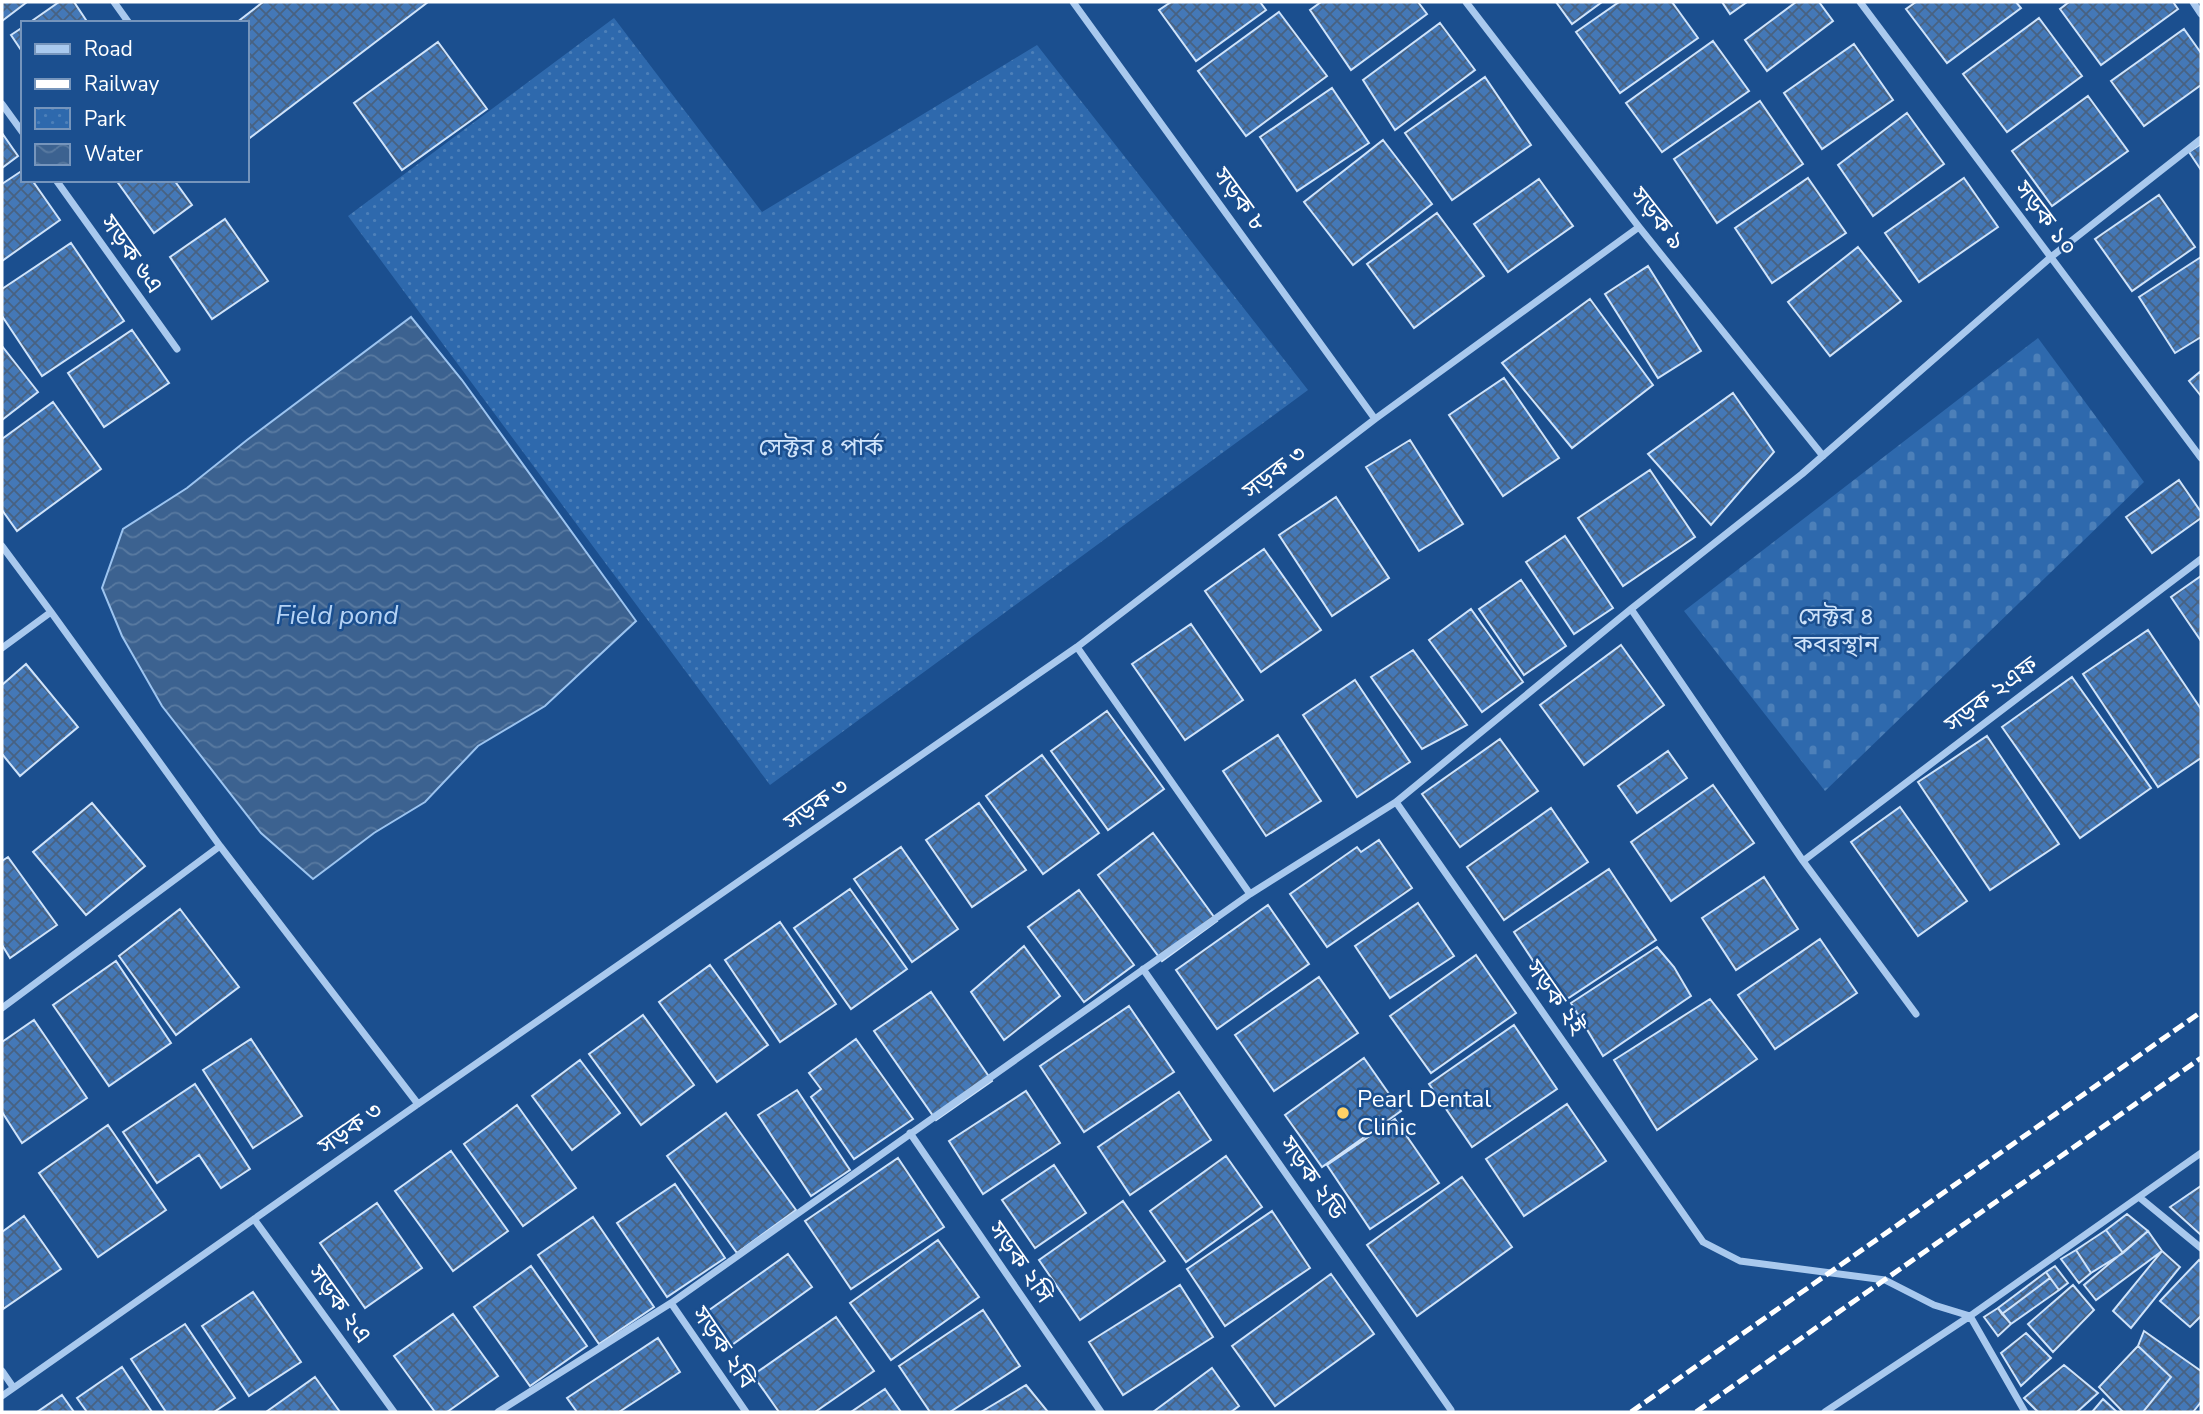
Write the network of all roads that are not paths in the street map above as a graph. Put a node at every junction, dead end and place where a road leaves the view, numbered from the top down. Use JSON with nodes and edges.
{"nodes":[{"id":1,"x":114,"y":2,"type":"edge"},
{"id":2,"x":1073,"y":2,"type":"edge"},
{"id":3,"x":1466,"y":2,"type":"edge"},
{"id":4,"x":1860,"y":2,"type":"edge"},
{"id":5,"x":2193,"y":2,"type":"edge"},
{"id":6,"x":2201,"y":13,"type":"edge"},
{"id":7,"x":128,"y":21,"type":"edge"},
{"id":8,"x":2,"y":104,"type":"edge"},
{"id":9,"x":21,"y":130,"type":"edge"},
{"id":10,"x":2201,"y":139,"type":"edge"},
{"id":11,"x":57,"y":182,"type":"edge"},
{"id":12,"x":1639,"y":227,"type":"junction"},
{"id":13,"x":2051,"y":257,"type":"junction"},
{"id":14,"x":177,"y":349,"type":"dead end"},
{"id":15,"x":1375,"y":419,"type":"junction"},
{"id":16,"x":1823,"y":456,"type":"junction"},
{"id":17,"x":2201,"y":458,"type":"edge"},
{"id":18,"x":2,"y":545,"type":"edge"},
{"id":19,"x":2201,"y":559,"type":"edge"},
{"id":20,"x":1631,"y":609,"type":"junction"},
{"id":21,"x":51,"y":612,"type":"junction"},
{"id":22,"x":2,"y":648,"type":"edge"},
{"id":23,"x":1077,"y":648,"type":"junction"},
{"id":24,"x":1396,"y":802,"type":"junction"},
{"id":25,"x":220,"y":846,"type":"junction"},
{"id":26,"x":1803,"y":861,"type":"junction"},
{"id":27,"x":1250,"y":894,"type":"junction"},
{"id":28,"x":1143,"y":969,"type":"junction"},
{"id":29,"x":2,"y":1008,"type":"edge"},
{"id":30,"x":1916,"y":1014,"type":"dead end"},
{"id":31,"x":418,"y":1104,"type":"junction"},
{"id":32,"x":910,"y":1133,"type":"junction"},
{"id":33,"x":2201,"y":1153,"type":"edge"},
{"id":34,"x":2139,"y":1197,"type":"junction"},
{"id":35,"x":254,"y":1219,"type":"junction"},
{"id":36,"x":2201,"y":1248,"type":"edge"},
{"id":37,"x":671,"y":1303,"type":"junction"},
{"id":38,"x":1970,"y":1317,"type":"junction"},
{"id":39,"x":2,"y":1371,"type":"edge"},
{"id":40,"x":13,"y":1387,"type":"junction"},
{"id":41,"x":2,"y":1395,"type":"edge"},
{"id":42,"x":1451,"y":1410,"type":"dead end"},
{"id":43,"x":394,"y":1412,"type":"edge"},
{"id":44,"x":498,"y":1412,"type":"edge"},
{"id":45,"x":746,"y":1412,"type":"edge"},
{"id":46,"x":1101,"y":1412,"type":"edge"},
{"id":47,"x":1825,"y":1412,"type":"edge"},
{"id":48,"x":2025,"y":1412,"type":"edge"}],
"edges":[{"from":1,"to":7,"type":"street"},
{"from":2,"to":15,"type":"street","name":"সড়ক ৮"},
{"from":3,"to":12,"type":"street","name":"সড়ক ৯"},
{"from":4,"to":13,"type":"street","name":"সড়ক ১০"},
{"from":5,"to":6,"type":"street"},
{"from":8,"to":9,"type":"street"},
{"from":10,"to":13,"type":"street"},
{"from":11,"to":14,"type":"street","name":"সড়ক ৬এ"},
{"from":12,"to":15,"type":"street","name":"সড়ক ৩"},
{"from":12,"to":16,"type":"street","name":"সড়ক ৯"},
{"from":13,"to":16,"type":"street"},
{"from":13,"to":17,"type":"street","name":"সড়ক ১০"},
{"from":15,"to":23,"type":"street","name":"সড়ক ৩"},
{"from":16,"to":20,"type":"street"},
{"from":18,"to":21,"type":"street"},
{"from":19,"to":26,"type":"street","name":"সড়ক ২এফ"},
{"from":20,"to":24,"type":"street"},
{"from":20,"to":26,"type":"street"},
{"from":21,"to":22,"type":"street"},
{"from":21,"to":25,"type":"street"},
{"from":23,"to":27,"type":"street"},
{"from":23,"to":31,"type":"street","name":"সড়ক ৩"},
{"from":24,"to":27,"type":"street"},
{"from":24,"to":38,"type":"street","name":"সড়ক ২ই"},
{"from":25,"to":29,"type":"street"},
{"from":25,"to":31,"type":"street"},
{"from":26,"to":30,"type":"street"},
{"from":27,"to":28,"type":"street"},
{"from":28,"to":32,"type":"street"},
{"from":28,"to":42,"type":"street","name":"সড়ক ২ডি"},
{"from":31,"to":35,"type":"street","name":"সড়ক ৩"},
{"from":32,"to":37,"type":"street"},
{"from":32,"to":46,"type":"street","name":"সড়ক ২সি"},
{"from":33,"to":34,"type":"street"},
{"from":34,"to":36,"type":"street"},
{"from":34,"to":38,"type":"street"},
{"from":35,"to":40,"type":"street","name":"সড়ক ৩"},
{"from":35,"to":43,"type":"street","name":"সড়ক ২এ"},
{"from":37,"to":44,"type":"street"},
{"from":37,"to":45,"type":"street","name":"সড়ক ২বি"},
{"from":38,"to":47,"type":"street"},
{"from":38,"to":48,"type":"street"},
{"from":39,"to":40,"type":"street"},
{"from":40,"to":41,"type":"street","name":"সড়ক ৩"}]}
